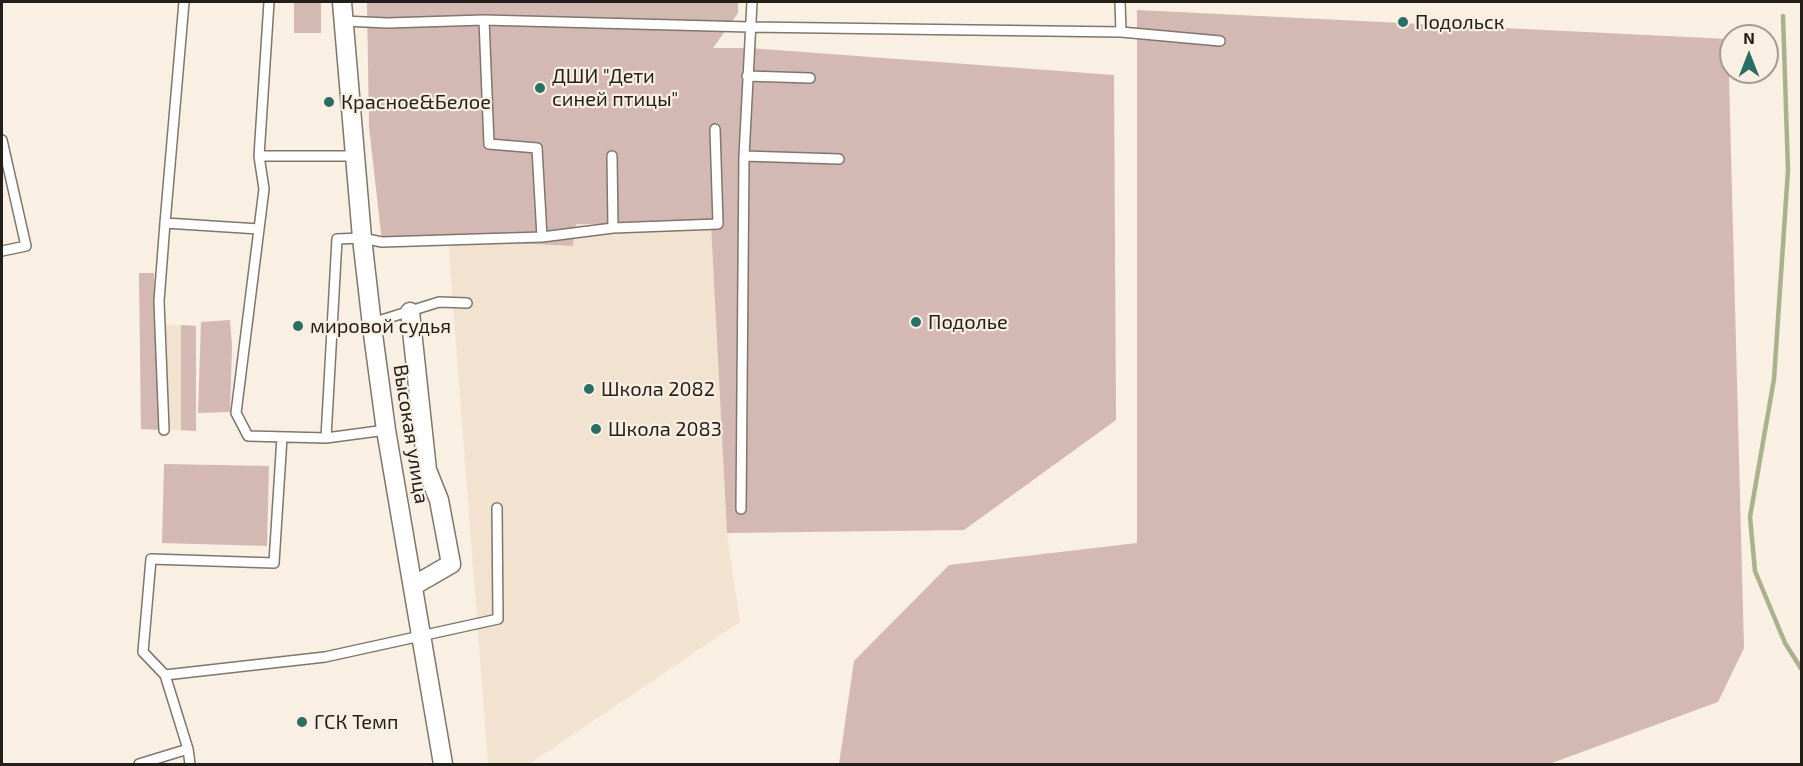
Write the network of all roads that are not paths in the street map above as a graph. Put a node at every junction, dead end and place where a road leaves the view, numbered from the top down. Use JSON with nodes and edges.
{"nodes":[{"id":1,"x":184,"y":2,"type":"edge"},
{"id":2,"x":269,"y":2,"type":"edge"},
{"id":3,"x":342,"y":2,"type":"edge"},
{"id":4,"x":752,"y":2,"type":"edge"},
{"id":5,"x":1120,"y":2,"type":"edge"},
{"id":6,"x":484,"y":20,"type":"junction"},
{"id":7,"x":343,"y":21,"type":"junction"},
{"id":8,"x":750,"y":27,"type":"junction"},
{"id":9,"x":1121,"y":32,"type":"junction"},
{"id":10,"x":1220,"y":41,"type":"dead end"},
{"id":11,"x":747,"y":76,"type":"junction"},
{"id":12,"x":810,"y":78,"type":"dead end"},
{"id":13,"x":715,"y":129,"type":"dead end"},
{"id":14,"x":2,"y":140,"type":"edge"},
{"id":15,"x":259,"y":156,"type":"junction"},
{"id":16,"x":355,"y":156,"type":"junction"},
{"id":17,"x":612,"y":156,"type":"dead end"},
{"id":18,"x":744,"y":156,"type":"junction"},
{"id":19,"x":839,"y":159,"type":"dead end"},
{"id":20,"x":165,"y":223,"type":"junction"},
{"id":21,"x":613,"y":228,"type":"junction"},
{"id":22,"x":259,"y":229,"type":"junction"},
{"id":23,"x":542,"y":237,"type":"junction"},
{"id":24,"x":362,"y":238,"type":"junction"},
{"id":25,"x":2,"y":252,"type":"edge"},
{"id":26,"x":467,"y":303,"type":"dead end"},
{"id":27,"x":410,"y":312,"type":"junction"},
{"id":28,"x":372,"y":323,"type":"junction"},
{"id":29,"x":164,"y":430,"type":"dead end"},
{"id":30,"x":386,"y":430,"type":"junction"},
{"id":31,"x":282,"y":437,"type":"junction"},
{"id":32,"x":326,"y":438,"type":"junction"},
{"id":33,"x":497,"y":508,"type":"dead end"},
{"id":34,"x":741,"y":509,"type":"dead end"},
{"id":35,"x":412,"y":586,"type":"junction"},
{"id":36,"x":421,"y":634,"type":"junction"},
{"id":37,"x":165,"y":675,"type":"junction"},
{"id":38,"x":188,"y":749,"type":"junction"},
{"id":39,"x":139,"y":765,"type":"edge"},
{"id":40,"x":189,"y":765,"type":"edge"},
{"id":41,"x":443,"y":765,"type":"edge"}],
"edges":[{"from":1,"to":20,"type":"lane"},
{"from":2,"to":15,"type":"lane"},
{"from":3,"to":7,"type":"street","name":"Высокая улица"},
{"from":4,"to":8,"type":"lane"},
{"from":5,"to":9,"type":"lane"},
{"from":6,"to":7,"type":"lane"},
{"from":6,"to":8,"type":"lane"},
{"from":6,"to":23,"type":"lane"},
{"from":7,"to":16,"type":"street","name":"Высокая улица"},
{"from":8,"to":9,"type":"lane"},
{"from":8,"to":11,"type":"lane"},
{"from":9,"to":10,"type":"lane"},
{"from":11,"to":12,"type":"lane"},
{"from":11,"to":18,"type":"lane"},
{"from":13,"to":21,"type":"lane"},
{"from":14,"to":25,"type":"lane"},
{"from":15,"to":16,"type":"lane"},
{"from":15,"to":22,"type":"lane"},
{"from":16,"to":24,"type":"street","name":"Высокая улица"},
{"from":17,"to":21,"type":"lane"},
{"from":18,"to":19,"type":"lane"},
{"from":18,"to":34,"type":"lane"},
{"from":20,"to":22,"type":"lane"},
{"from":20,"to":29,"type":"lane"},
{"from":21,"to":23,"type":"lane"},
{"from":22,"to":31,"type":"lane"},
{"from":23,"to":24,"type":"lane"},
{"from":24,"to":28,"type":"street","name":"Высокая улица"},
{"from":24,"to":32,"type":"lane"},
{"from":26,"to":27,"type":"lane"},
{"from":27,"to":28,"type":"lane"},
{"from":27,"to":35,"type":"street"},
{"from":28,"to":30,"type":"street","name":"Высокая улица"},
{"from":30,"to":32,"type":"lane"},
{"from":30,"to":35,"type":"street","name":"Высокая улица"},
{"from":31,"to":32,"type":"lane"},
{"from":31,"to":37,"type":"lane"},
{"from":33,"to":36,"type":"lane"},
{"from":35,"to":36,"type":"street","name":"Высокая улица"},
{"from":36,"to":37,"type":"lane"},
{"from":36,"to":41,"type":"street","name":"Высокая улица"},
{"from":37,"to":38,"type":"lane"},
{"from":38,"to":39,"type":"lane"},
{"from":38,"to":40,"type":"lane"}]}
